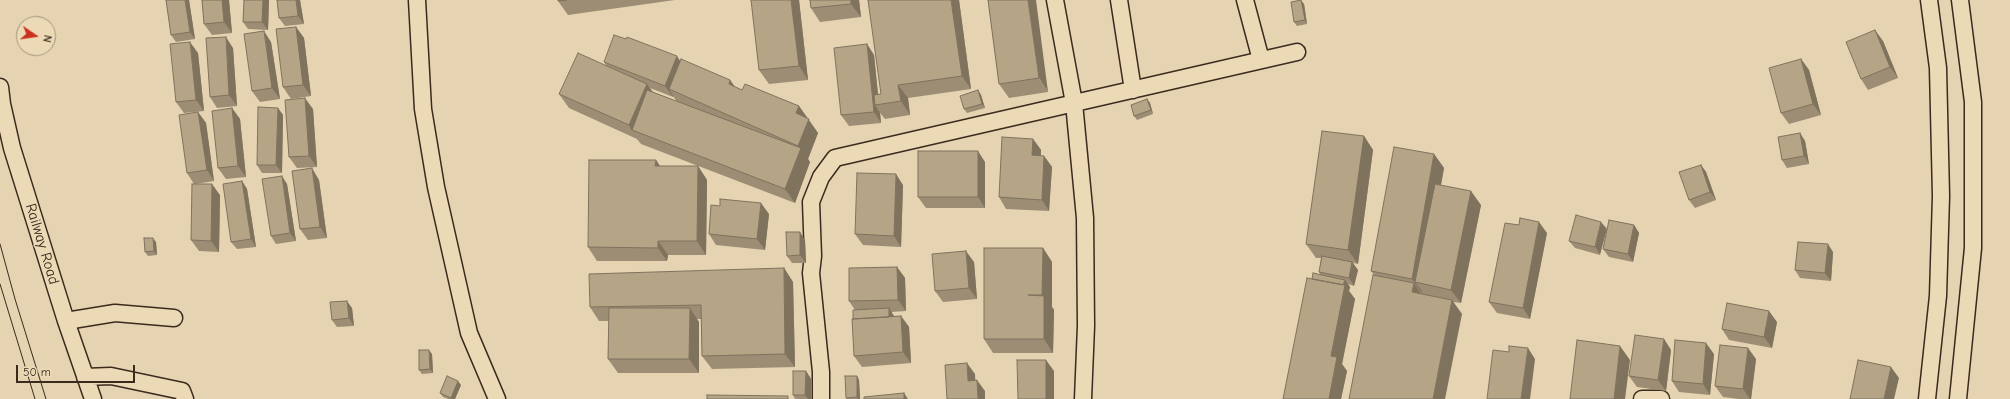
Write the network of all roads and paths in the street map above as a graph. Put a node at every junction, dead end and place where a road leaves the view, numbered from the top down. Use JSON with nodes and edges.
{"nodes":[{"id":1,"x":417,"y":0,"type":"edge"},
{"id":2,"x":1055,"y":0,"type":"edge"},
{"id":3,"x":1119,"y":0,"type":"edge"},
{"id":4,"x":1245,"y":0,"type":"edge"},
{"id":5,"x":1929,"y":0,"type":"edge"},
{"id":6,"x":1960,"y":0,"type":"edge"},
{"id":7,"x":1296,"y":52,"type":"dead end"},
{"id":8,"x":1261,"y":60,"type":"junction"},
{"id":9,"x":0,"y":87,"type":"edge"},
{"id":10,"x":1133,"y":90,"type":"junction"},
{"id":11,"x":1074,"y":103,"type":"junction"},
{"id":12,"x":174,"y":318,"type":"dead end"},
{"id":13,"x":66,"y":321,"type":"junction"},
{"id":14,"x":85,"y":377,"type":"junction"},
{"id":15,"x":93,"y":399,"type":"edge"},
{"id":16,"x":185,"y":399,"type":"edge"},
{"id":17,"x":497,"y":399,"type":"edge"},
{"id":18,"x":821,"y":399,"type":"edge"},
{"id":19,"x":1083,"y":399,"type":"edge"},
{"id":20,"x":1642,"y":399,"type":"edge"},
{"id":21,"x":1662,"y":399,"type":"edge"},
{"id":22,"x":1927,"y":399,"type":"edge"},
{"id":23,"x":1958,"y":399,"type":"edge"}],
"edges":[{"from":1,"to":17,"type":"street"},
{"from":2,"to":11,"type":"street"},
{"from":3,"to":10,"type":"street"},
{"from":4,"to":8,"type":"street"},
{"from":5,"to":22,"type":"street"},
{"from":6,"to":23,"type":"street"},
{"from":7,"to":8,"type":"street"},
{"from":8,"to":10,"type":"street"},
{"from":9,"to":13,"type":"street","name":"Railway Road"},
{"from":10,"to":11,"type":"street"},
{"from":11,"to":18,"type":"street"},
{"from":11,"to":19,"type":"street"},
{"from":12,"to":13,"type":"street"},
{"from":13,"to":14,"type":"street","name":"Railway Road"},
{"from":14,"to":15,"type":"street","name":"Railway Road"},
{"from":14,"to":16,"type":"street"},
{"from":20,"to":21,"type":"street"}]}
